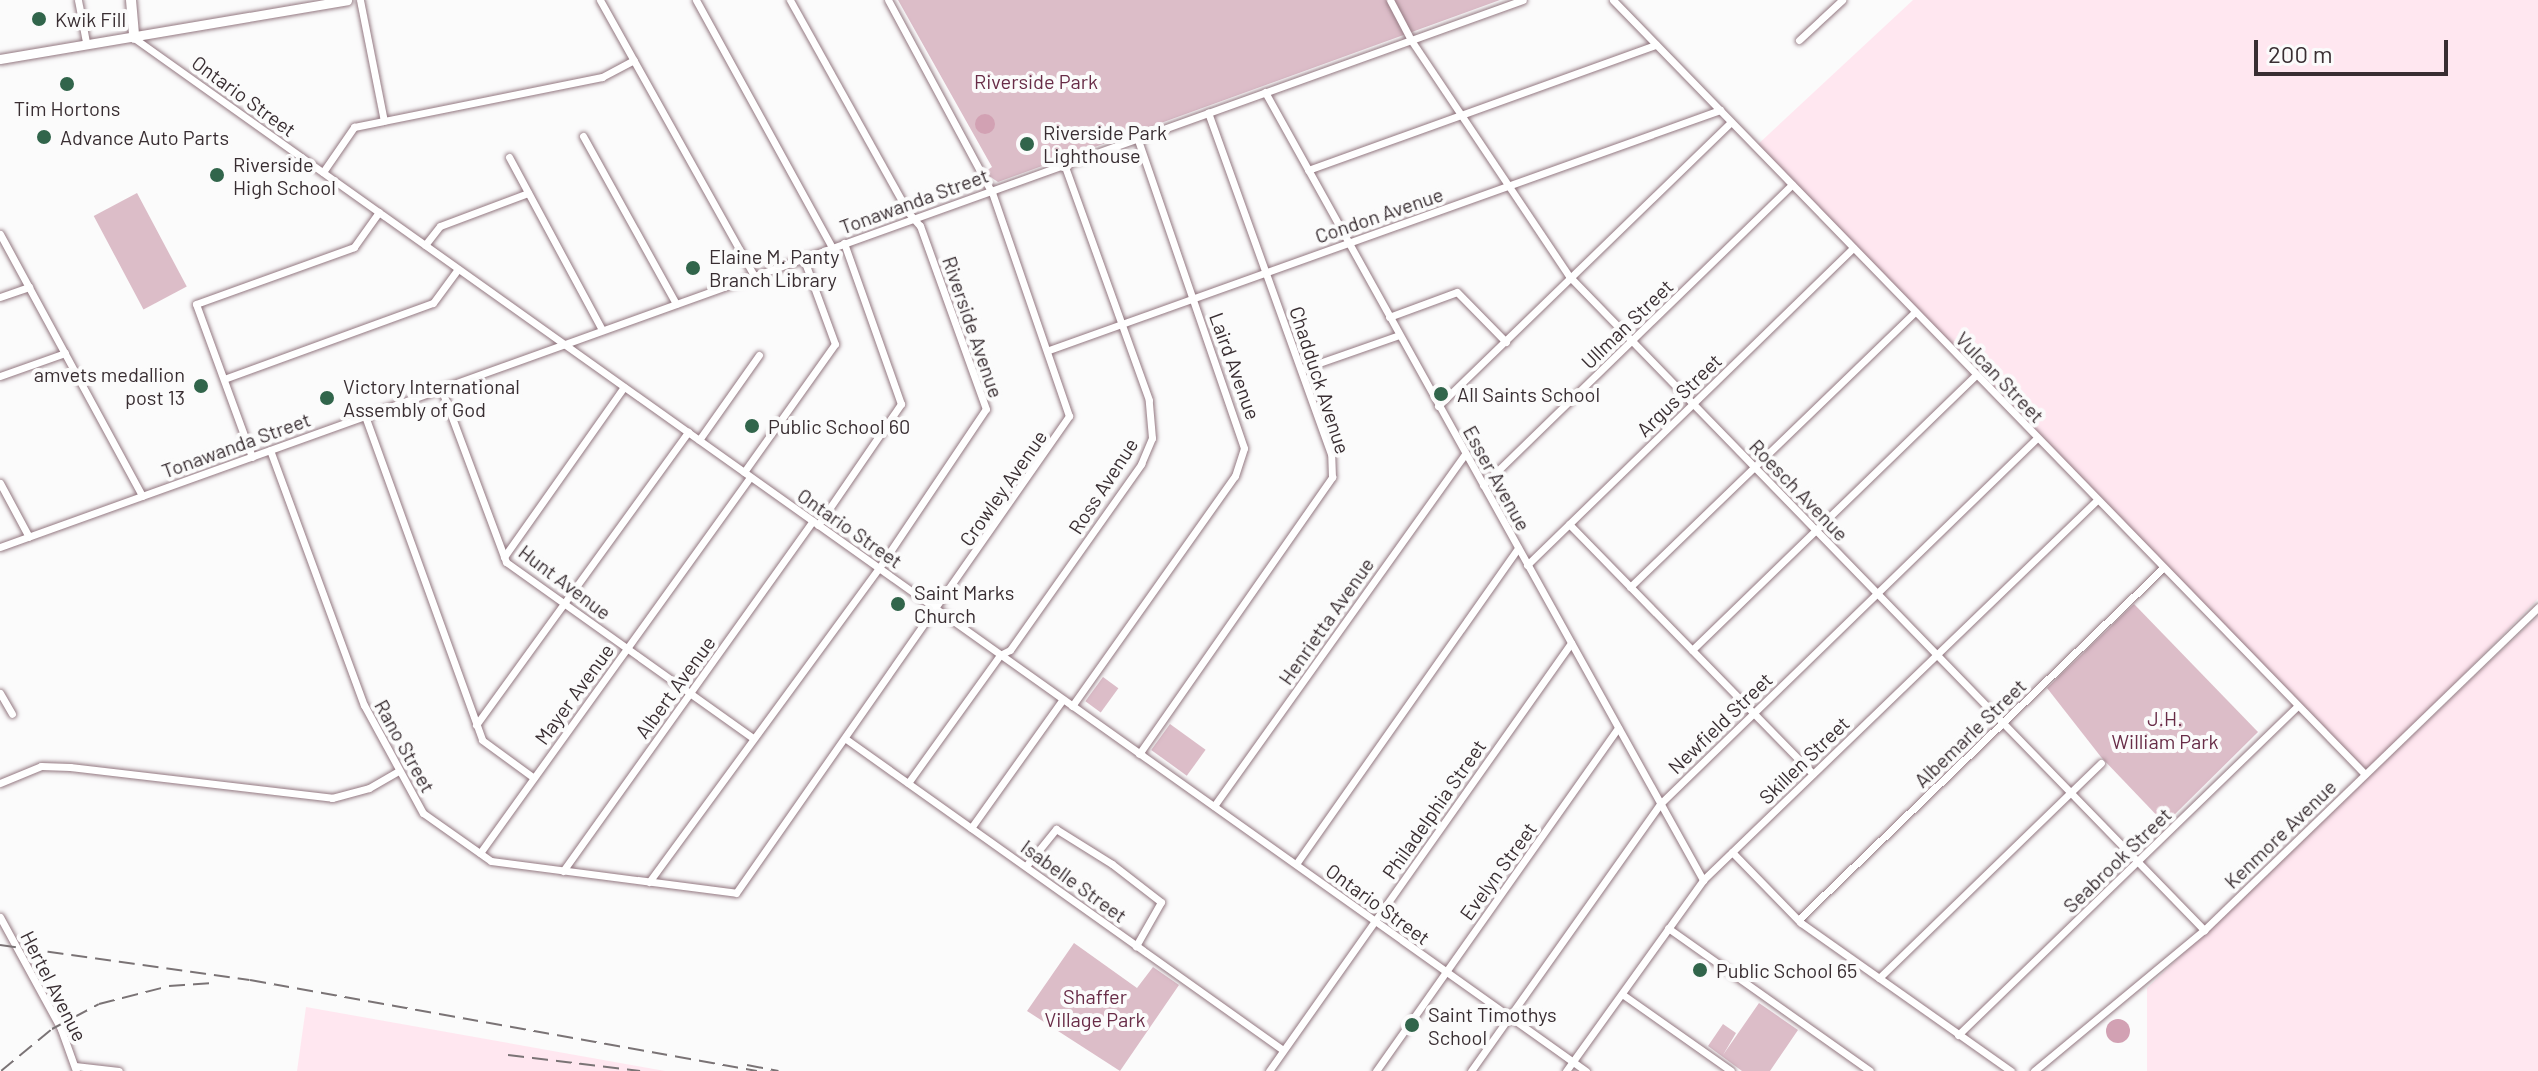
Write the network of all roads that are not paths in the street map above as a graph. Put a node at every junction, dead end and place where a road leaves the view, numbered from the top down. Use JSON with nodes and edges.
{"nodes":[{"id":1,"x":78,"y":0,"type":"edge"},
{"id":2,"x":131,"y":0,"type":"edge"},
{"id":3,"x":347,"y":0,"type":"edge"},
{"id":4,"x":360,"y":0,"type":"edge"},
{"id":5,"x":600,"y":0,"type":"edge"},
{"id":6,"x":696,"y":0,"type":"edge"},
{"id":7,"x":790,"y":0,"type":"edge"},
{"id":8,"x":888,"y":0,"type":"edge"},
{"id":9,"x":1390,"y":0,"type":"edge"},
{"id":10,"x":1523,"y":0,"type":"edge"},
{"id":11,"x":1613,"y":0,"type":"edge"},
{"id":12,"x":1835,"y":2,"type":"edge"},
{"id":13,"x":134,"y":38,"type":"junction"},
{"id":14,"x":1411,"y":40,"type":"junction"},
{"id":15,"x":1799,"y":40,"type":"dead end"},
{"id":16,"x":86,"y":42,"type":"junction"},
{"id":17,"x":1656,"y":45,"type":"junction"},
{"id":18,"x":0,"y":59,"type":"edge"},
{"id":19,"x":634,"y":60,"type":"junction"},
{"id":20,"x":1265,"y":92,"type":"junction"},
{"id":21,"x":1720,"y":110,"type":"junction"},
{"id":22,"x":1208,"y":112,"type":"junction"},
{"id":23,"x":1462,"y":116,"type":"junction"},
{"id":24,"x":384,"y":121,"type":"junction"},
{"id":25,"x":1731,"y":122,"type":"junction"},
{"id":26,"x":583,"y":136,"type":"dead end"},
{"id":27,"x":1137,"y":137,"type":"junction"},
{"id":28,"x":509,"y":157,"type":"dead end"},
{"id":29,"x":1064,"y":164,"type":"junction"},
{"id":30,"x":1308,"y":170,"type":"junction"},
{"id":31,"x":323,"y":172,"type":"junction"},
{"id":32,"x":1792,"y":185,"type":"junction"},
{"id":33,"x":1509,"y":186,"type":"junction"},
{"id":34,"x":991,"y":190,"type":"junction"},
{"id":35,"x":528,"y":193,"type":"junction"},
{"id":36,"x":379,"y":212,"type":"junction"},
{"id":37,"x":914,"y":219,"type":"junction"},
{"id":38,"x":0,"y":234,"type":"edge"},
{"id":39,"x":844,"y":243,"type":"junction"},
{"id":40,"x":1348,"y":243,"type":"junction"},
{"id":41,"x":425,"y":245,"type":"junction"},
{"id":42,"x":832,"y":247,"type":"junction"},
{"id":43,"x":1853,"y":248,"type":"junction"},
{"id":44,"x":803,"y":257,"type":"junction"},
{"id":45,"x":458,"y":269,"type":"junction"},
{"id":46,"x":1267,"y":272,"type":"junction"},
{"id":47,"x":754,"y":276,"type":"junction"},
{"id":48,"x":1571,"y":278,"type":"junction"},
{"id":49,"x":29,"y":287,"type":"junction"},
{"id":50,"x":0,"y":297,"type":"edge"},
{"id":51,"x":1193,"y":297,"type":"junction"},
{"id":52,"x":676,"y":304,"type":"junction"},
{"id":53,"x":1915,"y":312,"type":"junction"},
{"id":54,"x":1389,"y":317,"type":"junction"},
{"id":55,"x":1122,"y":323,"type":"junction"},
{"id":56,"x":602,"y":330,"type":"junction"},
{"id":57,"x":1399,"y":335,"type":"junction"},
{"id":58,"x":1632,"y":341,"type":"junction"},
{"id":59,"x":1506,"y":342,"type":"junction"},
{"id":60,"x":563,"y":344,"type":"junction"},
{"id":61,"x":1049,"y":350,"type":"junction"},
{"id":62,"x":65,"y":353,"type":"junction"},
{"id":63,"x":759,"y":355,"type":"dead end"},
{"id":64,"x":1302,"y":369,"type":"junction"},
{"id":65,"x":1976,"y":375,"type":"junction"},
{"id":66,"x":0,"y":376,"type":"edge"},
{"id":67,"x":224,"y":379,"type":"junction"},
{"id":68,"x":624,"y":387,"type":"junction"},
{"id":69,"x":441,"y":388,"type":"junction"},
{"id":70,"x":1693,"y":404,"type":"junction"},
{"id":71,"x":1438,"y":406,"type":"junction"},
{"id":72,"x":365,"y":416,"type":"junction"},
{"id":73,"x":688,"y":432,"type":"junction"},
{"id":74,"x":2037,"y":438,"type":"junction"},
{"id":75,"x":699,"y":440,"type":"junction"},
{"id":76,"x":270,"y":450,"type":"junction"},
{"id":77,"x":1465,"y":454,"type":"junction"},
{"id":78,"x":252,"y":457,"type":"junction"},
{"id":79,"x":1753,"y":467,"type":"junction"},
{"id":80,"x":747,"y":474,"type":"junction"},
{"id":81,"x":0,"y":483,"type":"edge"},
{"id":82,"x":1483,"y":485,"type":"junction"},
{"id":83,"x":142,"y":496,"type":"junction"},
{"id":84,"x":2097,"y":500,"type":"junction"},
{"id":85,"x":815,"y":523,"type":"junction"},
{"id":86,"x":1569,"y":524,"type":"junction"},
{"id":87,"x":1815,"y":530,"type":"junction"},
{"id":88,"x":29,"y":537,"type":"junction"},
{"id":89,"x":0,"y":547,"type":"edge"},
{"id":90,"x":1518,"y":548,"type":"junction"},
{"id":91,"x":504,"y":557,"type":"junction"},
{"id":92,"x":1527,"y":565,"type":"junction"},
{"id":93,"x":877,"y":567,"type":"junction"},
{"id":94,"x":2163,"y":568,"type":"junction"},
{"id":95,"x":1630,"y":587,"type":"junction"},
{"id":96,"x":1876,"y":593,"type":"junction"},
{"id":97,"x":564,"y":604,"type":"junction"},
{"id":98,"x":2538,"y":607,"type":"edge"},
{"id":99,"x":938,"y":610,"type":"junction"},
{"id":100,"x":1571,"y":643,"type":"junction"},
{"id":101,"x":627,"y":648,"type":"junction"},
{"id":102,"x":1692,"y":650,"type":"junction"},
{"id":103,"x":1000,"y":655,"type":"junction"},
{"id":104,"x":1936,"y":655,"type":"junction"},
{"id":105,"x":0,"y":693,"type":"edge"},
{"id":106,"x":690,"y":693,"type":"junction"},
{"id":107,"x":1063,"y":699,"type":"junction"},
{"id":108,"x":1072,"y":706,"type":"junction"},
{"id":109,"x":2297,"y":707,"type":"junction"},
{"id":110,"x":1753,"y":713,"type":"junction"},
{"id":111,"x":12,"y":714,"type":"dead end"},
{"id":112,"x":2003,"y":723,"type":"junction"},
{"id":113,"x":476,"y":725,"type":"junction"},
{"id":114,"x":1618,"y":728,"type":"junction"},
{"id":115,"x":753,"y":738,"type":"junction"},
{"id":116,"x":846,"y":739,"type":"junction"},
{"id":117,"x":1139,"y":754,"type":"junction"},
{"id":118,"x":2101,"y":763,"type":"dead end"},
{"id":119,"x":399,"y":771,"type":"junction"},
{"id":120,"x":1813,"y":774,"type":"junction"},
{"id":121,"x":2365,"y":774,"type":"junction"},
{"id":122,"x":534,"y":778,"type":"junction"},
{"id":123,"x":0,"y":783,"type":"edge"},
{"id":124,"x":908,"y":783,"type":"junction"},
{"id":125,"x":2070,"y":793,"type":"junction"},
{"id":126,"x":1660,"y":804,"type":"junction"},
{"id":127,"x":1214,"y":806,"type":"junction"},
{"id":128,"x":971,"y":828,"type":"junction"},
{"id":129,"x":1732,"y":852,"type":"junction"},
{"id":130,"x":480,"y":853,"type":"junction"},
{"id":131,"x":2137,"y":863,"type":"junction"},
{"id":132,"x":1296,"y":864,"type":"junction"},
{"id":133,"x":1026,"y":866,"type":"junction"},
{"id":134,"x":563,"y":871,"type":"junction"},
{"id":135,"x":1703,"y":880,"type":"junction"},
{"id":136,"x":649,"y":882,"type":"junction"},
{"id":137,"x":715,"y":890,"type":"joint"},
{"id":138,"x":0,"y":917,"type":"edge"},
{"id":139,"x":1798,"y":920,"type":"junction"},
{"id":140,"x":1374,"y":921,"type":"junction"},
{"id":141,"x":1668,"y":928,"type":"junction"},
{"id":142,"x":2204,"y":930,"type":"junction"},
{"id":143,"x":1136,"y":946,"type":"junction"},
{"id":144,"x":1445,"y":972,"type":"junction"},
{"id":145,"x":1879,"y":978,"type":"junction"},
{"id":146,"x":1622,"y":994,"type":"junction"},
{"id":147,"x":1510,"y":1017,"type":"junction"},
{"id":148,"x":1958,"y":1035,"type":"junction"},
{"id":149,"x":1283,"y":1050,"type":"junction"},
{"id":150,"x":1573,"y":1062,"type":"junction"},
{"id":151,"x":76,"y":1068,"type":"edge"},
{"id":152,"x":119,"y":1071,"type":"edge"},
{"id":153,"x":1269,"y":1071,"type":"edge"},
{"id":154,"x":1376,"y":1071,"type":"edge"},
{"id":155,"x":1471,"y":1071,"type":"edge"},
{"id":156,"x":1566,"y":1071,"type":"edge"},
{"id":157,"x":1586,"y":1071,"type":"edge"},
{"id":158,"x":1731,"y":1071,"type":"edge"},
{"id":159,"x":1870,"y":1071,"type":"edge"},
{"id":160,"x":2011,"y":1071,"type":"edge"},
{"id":161,"x":2034,"y":1071,"type":"edge"}],
"edges":[{"from":1,"to":16,"type":"street"},
{"from":2,"to":13,"type":"highway"},
{"from":3,"to":13,"type":"main road"},
{"from":4,"to":24,"type":"street"},
{"from":5,"to":19,"type":"street"},
{"from":6,"to":42,"type":"street"},
{"from":7,"to":37,"type":"street","name":"Riverside Avenue"},
{"from":8,"to":34,"type":"street","name":"Crowley Avenue"},
{"from":9,"to":14,"type":"street","name":"Roesch Avenue"},
{"from":10,"to":14,"type":"street","name":"Tonawanda Street"},
{"from":11,"to":17,"type":"street","name":"Vulcan Street"},
{"from":12,"to":15,"type":"street"},
{"from":13,"to":16,"type":"main road"},
{"from":13,"to":31,"type":"street","name":"Ontario Street"},
{"from":14,"to":20,"type":"street","name":"Tonawanda Street"},
{"from":14,"to":23,"type":"street","name":"Roesch Avenue"},
{"from":16,"to":18,"type":"main road"},
{"from":17,"to":21,"type":"street","name":"Vulcan Street"},
{"from":17,"to":23,"type":"street"},
{"from":19,"to":24,"type":"street"},
{"from":19,"to":47,"type":"street"},
{"from":20,"to":22,"type":"street","name":"Tonawanda Street"},
{"from":20,"to":30,"type":"street","name":"Esser Avenue"},
{"from":21,"to":25,"type":"street","name":"Vulcan Street"},
{"from":21,"to":33,"type":"street","name":"Condon Avenue"},
{"from":22,"to":27,"type":"street","name":"Tonawanda Street"},
{"from":22,"to":46,"type":"street","name":"Chadduck Avenue"},
{"from":23,"to":30,"type":"street"},
{"from":23,"to":33,"type":"street","name":"Roesch Avenue"},
{"from":24,"to":31,"type":"street"},
{"from":25,"to":32,"type":"street","name":"Vulcan Street"},
{"from":25,"to":48,"type":"street"},
{"from":26,"to":52,"type":"street"},
{"from":27,"to":29,"type":"street","name":"Tonawanda Street"},
{"from":27,"to":51,"type":"street","name":"Laird Avenue"},
{"from":28,"to":35,"type":"street"},
{"from":29,"to":34,"type":"street","name":"Tonawanda Street"},
{"from":29,"to":55,"type":"street","name":"Ross Avenue"},
{"from":30,"to":40,"type":"street","name":"Esser Avenue"},
{"from":31,"to":36,"type":"street","name":"Ontario Street"},
{"from":32,"to":43,"type":"street","name":"Vulcan Street"},
{"from":32,"to":58,"type":"street","name":"Ullman Street"},
{"from":33,"to":40,"type":"street","name":"Condon Avenue"},
{"from":33,"to":48,"type":"street","name":"Roesch Avenue"},
{"from":34,"to":37,"type":"street","name":"Tonawanda Street"},
{"from":34,"to":61,"type":"street","name":"Crowley Avenue"},
{"from":35,"to":41,"type":"street"},
{"from":35,"to":56,"type":"street"},
{"from":36,"to":41,"type":"street","name":"Ontario Street"},
{"from":36,"to":67,"type":"street"},
{"from":37,"to":39,"type":"street","name":"Tonawanda Street"},
{"from":37,"to":93,"type":"street","name":"Riverside Avenue"},
{"from":38,"to":49,"type":"street"},
{"from":39,"to":42,"type":"street","name":"Tonawanda Street"},
{"from":39,"to":85,"type":"street","name":"Albert Avenue"},
{"from":40,"to":46,"type":"street","name":"Condon Avenue"},
{"from":40,"to":54,"type":"street","name":"Esser Avenue"},
{"from":41,"to":45,"type":"street","name":"Ontario Street"},
{"from":42,"to":44,"type":"street","name":"Tonawanda Street"},
{"from":43,"to":53,"type":"street","name":"Vulcan Street"},
{"from":43,"to":70,"type":"street","name":"Argus Street"},
{"from":44,"to":47,"type":"street","name":"Tonawanda Street"},
{"from":44,"to":80,"type":"street","name":"Mayer Avenue"},
{"from":45,"to":60,"type":"street","name":"Ontario Street"},
{"from":45,"to":67,"type":"street"},
{"from":46,"to":51,"type":"street","name":"Condon Avenue"},
{"from":46,"to":64,"type":"street","name":"Chadduck Avenue"},
{"from":47,"to":52,"type":"street","name":"Tonawanda Street"},
{"from":48,"to":58,"type":"street","name":"Roesch Avenue"},
{"from":48,"to":59,"type":"street"},
{"from":49,"to":50,"type":"street"},
{"from":49,"to":62,"type":"street"},
{"from":51,"to":55,"type":"street","name":"Condon Avenue"},
{"from":51,"to":108,"type":"street","name":"Laird Avenue"},
{"from":52,"to":56,"type":"street","name":"Tonawanda Street"},
{"from":53,"to":65,"type":"street","name":"Vulcan Street"},
{"from":53,"to":79,"type":"street"},
{"from":54,"to":57,"type":"street","name":"Esser Avenue"},
{"from":54,"to":59,"type":"street"},
{"from":55,"to":61,"type":"street","name":"Condon Avenue"},
{"from":55,"to":103,"type":"street","name":"Ross Avenue"},
{"from":56,"to":60,"type":"street","name":"Tonawanda Street"},
{"from":57,"to":64,"type":"street"},
{"from":57,"to":71,"type":"street","name":"Esser Avenue"},
{"from":58,"to":70,"type":"street","name":"Roesch Avenue"},
{"from":58,"to":82,"type":"street","name":"Ullman Street"},
{"from":59,"to":71,"type":"street"},
{"from":60,"to":68,"type":"street","name":"Ontario Street"},
{"from":60,"to":69,"type":"street","name":"Tonawanda Street"},
{"from":61,"to":99,"type":"street","name":"Crowley Avenue"},
{"from":62,"to":66,"type":"street"},
{"from":62,"to":83,"type":"street"},
{"from":63,"to":75,"type":"street"},
{"from":64,"to":117,"type":"street","name":"Chadduck Avenue"},
{"from":65,"to":74,"type":"street","name":"Vulcan Street"},
{"from":65,"to":87,"type":"street"},
{"from":67,"to":78,"type":"street"},
{"from":68,"to":73,"type":"street","name":"Ontario Street"},
{"from":68,"to":91,"type":"street"},
{"from":69,"to":72,"type":"street","name":"Tonawanda Street"},
{"from":69,"to":91,"type":"street","name":"Hunt Avenue"},
{"from":70,"to":79,"type":"street","name":"Roesch Avenue"},
{"from":70,"to":86,"type":"street","name":"Argus Street"},
{"from":71,"to":77,"type":"street","name":"Esser Avenue"},
{"from":72,"to":76,"type":"street","name":"Tonawanda Street"},
{"from":72,"to":113,"type":"street"},
{"from":73,"to":75,"type":"street","name":"Ontario Street"},
{"from":73,"to":97,"type":"street"},
{"from":74,"to":84,"type":"street","name":"Vulcan Street"},
{"from":74,"to":96,"type":"street","name":"Newfield Street"},
{"from":75,"to":80,"type":"street","name":"Ontario Street"},
{"from":76,"to":78,"type":"street","name":"Tonawanda Street"},
{"from":76,"to":119,"type":"street","name":"Rano Street"},
{"from":77,"to":82,"type":"street","name":"Esser Avenue"},
{"from":77,"to":127,"type":"street","name":"Henrietta Avenue"},
{"from":78,"to":83,"type":"street","name":"Tonawanda Street"},
{"from":79,"to":87,"type":"street","name":"Roesch Avenue"},
{"from":79,"to":95,"type":"street"},
{"from":80,"to":85,"type":"street","name":"Ontario Street"},
{"from":80,"to":101,"type":"street","name":"Mayer Avenue"},
{"from":81,"to":88,"type":"street"},
{"from":82,"to":90,"type":"street","name":"Esser Avenue"},
{"from":83,"to":88,"type":"street","name":"Tonawanda Street"},
{"from":84,"to":94,"type":"street","name":"Vulcan Street"},
{"from":84,"to":104,"type":"street","name":"Skillen Street"},
{"from":85,"to":93,"type":"street","name":"Ontario Street"},
{"from":85,"to":106,"type":"street","name":"Albert Avenue"},
{"from":86,"to":92,"type":"street","name":"Argus Street"},
{"from":86,"to":95,"type":"street"},
{"from":87,"to":96,"type":"street","name":"Roesch Avenue"},
{"from":87,"to":102,"type":"street"},
{"from":88,"to":89,"type":"street","name":"Tonawanda Street"},
{"from":90,"to":92,"type":"street","name":"Esser Avenue"},
{"from":90,"to":132,"type":"street"},
{"from":91,"to":97,"type":"street","name":"Hunt Avenue"},
{"from":92,"to":100,"type":"street","name":"Esser Avenue"},
{"from":93,"to":99,"type":"street","name":"Ontario Street"},
{"from":93,"to":115,"type":"street","name":"Riverside Avenue"},
{"from":94,"to":109,"type":"street","name":"Vulcan Street"},
{"from":94,"to":112,"type":"street","name":"Albemarle Street"},
{"from":95,"to":102,"type":"street"},
{"from":96,"to":104,"type":"street","name":"Roesch Avenue"},
{"from":96,"to":110,"type":"street","name":"Newfield Street"},
{"from":97,"to":101,"type":"street","name":"Hunt Avenue"},
{"from":97,"to":113,"type":"street"},
{"from":98,"to":121,"type":"street","name":"Kenmore Avenue"},
{"from":99,"to":103,"type":"street","name":"Ontario Street"},
{"from":99,"to":116,"type":"street","name":"Crowley Avenue"},
{"from":100,"to":114,"type":"street","name":"Esser Avenue"},
{"from":100,"to":140,"type":"street","name":"Philadelphia Street"},
{"from":101,"to":106,"type":"street","name":"Hunt Avenue"},
{"from":101,"to":122,"type":"street","name":"Mayer Avenue"},
{"from":102,"to":110,"type":"street"},
{"from":103,"to":107,"type":"street","name":"Ontario Street"},
{"from":103,"to":124,"type":"street","name":"Ross Avenue"},
{"from":104,"to":112,"type":"street","name":"Roesch Avenue"},
{"from":104,"to":120,"type":"street","name":"Skillen Street"},
{"from":105,"to":111,"type":"street"},
{"from":106,"to":115,"type":"street","name":"Hunt Avenue"},
{"from":106,"to":134,"type":"street","name":"Albert Avenue"},
{"from":107,"to":108,"type":"street","name":"Ontario Street"},
{"from":107,"to":128,"type":"street"},
{"from":108,"to":117,"type":"street","name":"Ontario Street"},
{"from":109,"to":121,"type":"street","name":"Vulcan Street"},
{"from":109,"to":131,"type":"street","name":"Seabrook Street"},
{"from":110,"to":120,"type":"street"},
{"from":110,"to":126,"type":"street","name":"Newfield Street"},
{"from":112,"to":125,"type":"street","name":"Roesch Avenue"},
{"from":112,"to":139,"type":"street","name":"Albemarle Street"},
{"from":113,"to":122,"type":"street"},
{"from":114,"to":126,"type":"street","name":"Esser Avenue"},
{"from":114,"to":144,"type":"street","name":"Evelyn Street"},
{"from":115,"to":136,"type":"street","name":"Riverside Avenue"},
{"from":116,"to":124,"type":"street","name":"Isabelle Street"},
{"from":116,"to":137,"type":"street","name":"Crowley Avenue"},
{"from":117,"to":127,"type":"street","name":"Ontario Street"},
{"from":118,"to":125,"type":"street"},
{"from":119,"to":123,"type":"street"},
{"from":119,"to":130,"type":"street","name":"Rano Street"},
{"from":120,"to":129,"type":"street","name":"Skillen Street"},
{"from":121,"to":142,"type":"street","name":"Kenmore Avenue"},
{"from":122,"to":130,"type":"street","name":"Mayer Avenue"},
{"from":124,"to":128,"type":"street","name":"Isabelle Street"},
{"from":125,"to":131,"type":"street","name":"Roesch Avenue"},
{"from":125,"to":145,"type":"street"},
{"from":126,"to":135,"type":"street","name":"Esser Avenue"},
{"from":126,"to":147,"type":"street","name":"Newfield Street"},
{"from":127,"to":132,"type":"street","name":"Ontario Street"},
{"from":128,"to":133,"type":"street","name":"Isabelle Street"},
{"from":129,"to":135,"type":"street","name":"Skillen Street"},
{"from":129,"to":139,"type":"street"},
{"from":130,"to":134,"type":"street","name":"Rano Street"},
{"from":131,"to":142,"type":"street","name":"Roesch Avenue"},
{"from":131,"to":148,"type":"street","name":"Seabrook Street"},
{"from":132,"to":140,"type":"street","name":"Ontario Street"},
{"from":133,"to":143,"type":"street","name":"Isabelle Street"},
{"from":133,"to":143,"type":"street"},
{"from":134,"to":136,"type":"street","name":"Rano Street"},
{"from":135,"to":141,"type":"street","name":"Skillen Street"},
{"from":136,"to":137,"type":"street","name":"Rano Street"},
{"from":138,"to":151,"type":"street","name":"Hertel Avenue"},
{"from":139,"to":145,"type":"street"},
{"from":140,"to":144,"type":"street","name":"Ontario Street"},
{"from":140,"to":149,"type":"street","name":"Philadelphia Street"},
{"from":141,"to":146,"type":"street","name":"Skillen Street"},
{"from":141,"to":159,"type":"street"},
{"from":142,"to":161,"type":"street","name":"Kenmore Avenue"},
{"from":143,"to":149,"type":"street","name":"Isabelle Street"},
{"from":144,"to":147,"type":"street","name":"Ontario Street"},
{"from":144,"to":154,"type":"street","name":"Evelyn Street"},
{"from":145,"to":148,"type":"street"},
{"from":146,"to":150,"type":"street","name":"Skillen Street"},
{"from":146,"to":158,"type":"street"},
{"from":147,"to":150,"type":"street","name":"Ontario Street"},
{"from":147,"to":155,"type":"street","name":"Newfield Street"},
{"from":148,"to":160,"type":"street"},
{"from":149,"to":153,"type":"street","name":"Philadelphia Street"},
{"from":150,"to":156,"type":"street","name":"Skillen Street"},
{"from":150,"to":157,"type":"street","name":"Ontario Street"},
{"from":151,"to":152,"type":"street"}]}
